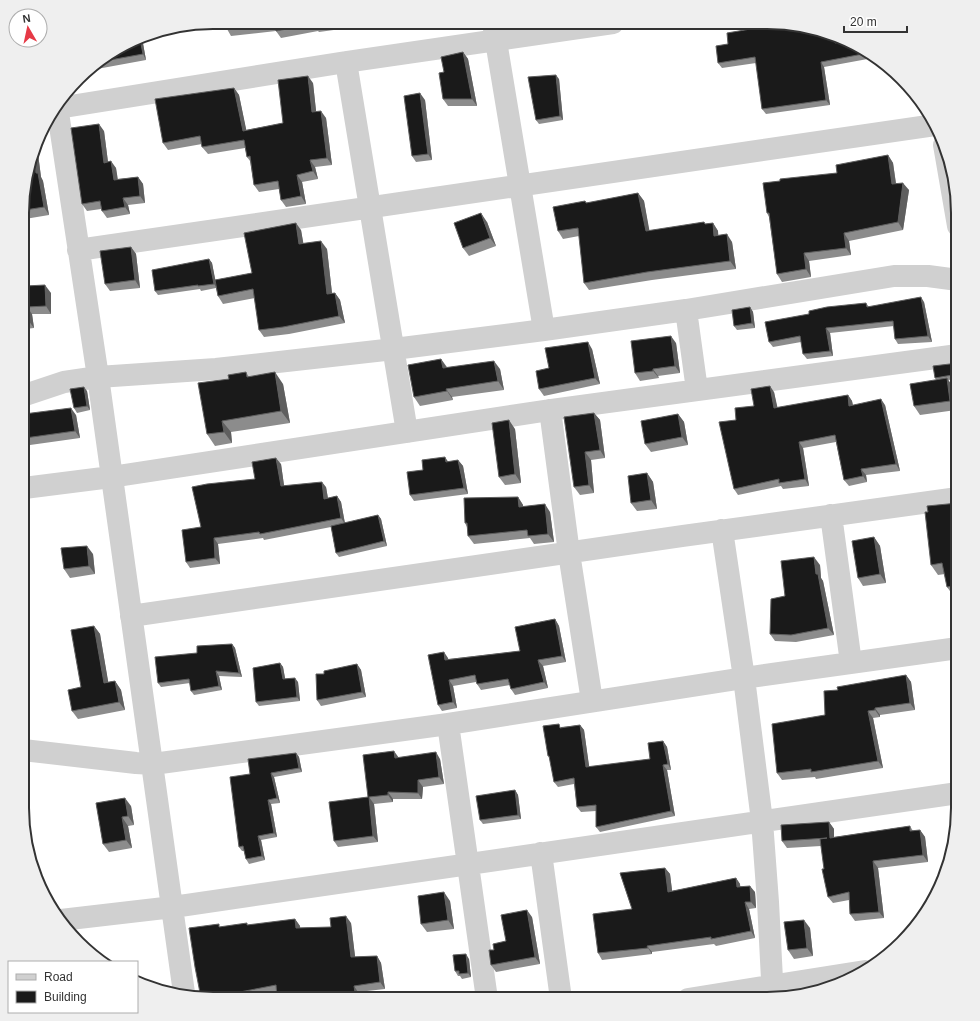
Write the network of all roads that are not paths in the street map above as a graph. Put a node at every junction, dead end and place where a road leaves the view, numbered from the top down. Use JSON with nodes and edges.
{"nodes":[{"id":1,"x":524,"y":29,"type":"edge"},
{"id":2,"x":494,"y":31,"type":"edge"},
{"id":3,"x":346,"y":62,"type":"junction"},
{"id":4,"x":63,"y":106,"type":"edge"},
{"id":5,"x":59,"y":113,"type":"edge"},
{"id":6,"x":929,"y":126,"type":"edge"},
{"id":7,"x":520,"y":185,"type":"junction"},
{"id":8,"x":371,"y":207,"type":"junction"},
{"id":9,"x":78,"y":250,"type":"junction"},
{"id":10,"x":951,"y":279,"type":"edge"},
{"id":11,"x":686,"y":310,"type":"junction"},
{"id":12,"x":544,"y":330,"type":"junction"},
{"id":13,"x":394,"y":349,"type":"junction"},
{"id":14,"x":951,"y":356,"type":"edge"},
{"id":15,"x":98,"y":377,"type":"junction"},
{"id":16,"x":697,"y":390,"type":"junction"},
{"id":17,"x":29,"y":393,"type":"edge"},
{"id":18,"x":550,"y":410,"type":"junction"},
{"id":19,"x":407,"y":432,"type":"junction"},
{"id":20,"x":111,"y":477,"type":"junction"},
{"id":21,"x":29,"y":487,"type":"edge"},
{"id":22,"x":951,"y":499,"type":"edge"},
{"id":23,"x":831,"y":515,"type":"junction"},
{"id":24,"x":722,"y":530,"type":"junction"},
{"id":25,"x":569,"y":553,"type":"junction"},
{"id":26,"x":131,"y":616,"type":"junction"},
{"id":27,"x":951,"y":649,"type":"edge"},
{"id":28,"x":851,"y":663,"type":"junction"},
{"id":29,"x":744,"y":678,"type":"junction"},
{"id":30,"x":592,"y":701,"type":"junction"},
{"id":31,"x":448,"y":724,"type":"junction"},
{"id":32,"x":29,"y":751,"type":"edge"},
{"id":33,"x":153,"y":764,"type":"junction"},
{"id":34,"x":951,"y":794,"type":"edge"},
{"id":35,"x":762,"y":821,"type":"junction"},
{"id":36,"x":541,"y":853,"type":"junction"},
{"id":37,"x":469,"y":864,"type":"junction"},
{"id":38,"x":173,"y":906,"type":"junction"},
{"id":39,"x":67,"y":919,"type":"edge"},
{"id":40,"x":843,"y":975,"type":"edge"},
{"id":41,"x":183,"y":989,"type":"edge"},
{"id":42,"x":486,"y":992,"type":"edge"},
{"id":43,"x":560,"y":992,"type":"edge"},
{"id":44,"x":772,"y":992,"type":"edge"}],
"edges":[{"from":1,"to":2,"type":"street"},
{"from":2,"to":3,"type":"street"},
{"from":2,"to":7,"type":"street"},
{"from":3,"to":4,"type":"street"},
{"from":3,"to":8,"type":"street"},
{"from":5,"to":9,"type":"street"},
{"from":6,"to":7,"type":"street"},
{"from":7,"to":8,"type":"street"},
{"from":7,"to":12,"type":"street"},
{"from":8,"to":9,"type":"street"},
{"from":8,"to":13,"type":"street"},
{"from":9,"to":15,"type":"street"},
{"from":10,"to":11,"type":"street"},
{"from":11,"to":12,"type":"street"},
{"from":11,"to":16,"type":"street"},
{"from":12,"to":13,"type":"street"},
{"from":13,"to":15,"type":"street"},
{"from":13,"to":19,"type":"street"},
{"from":14,"to":16,"type":"street"},
{"from":15,"to":17,"type":"street"},
{"from":15,"to":20,"type":"street"},
{"from":16,"to":18,"type":"street"},
{"from":18,"to":19,"type":"street"},
{"from":18,"to":25,"type":"street"},
{"from":19,"to":20,"type":"street"},
{"from":20,"to":21,"type":"street"},
{"from":20,"to":26,"type":"street"},
{"from":22,"to":23,"type":"street"},
{"from":23,"to":24,"type":"street"},
{"from":23,"to":28,"type":"street"},
{"from":24,"to":25,"type":"street"},
{"from":24,"to":29,"type":"street"},
{"from":25,"to":26,"type":"street"},
{"from":25,"to":30,"type":"street"},
{"from":26,"to":33,"type":"street"},
{"from":27,"to":28,"type":"street"},
{"from":28,"to":29,"type":"street"},
{"from":29,"to":30,"type":"street"},
{"from":29,"to":35,"type":"street"},
{"from":30,"to":31,"type":"street"},
{"from":31,"to":33,"type":"street"},
{"from":31,"to":37,"type":"street"},
{"from":32,"to":33,"type":"street"},
{"from":33,"to":38,"type":"street"},
{"from":34,"to":35,"type":"street"},
{"from":35,"to":36,"type":"street"},
{"from":35,"to":44,"type":"street"},
{"from":36,"to":37,"type":"street"},
{"from":36,"to":43,"type":"street"},
{"from":37,"to":38,"type":"street"},
{"from":37,"to":42,"type":"street"},
{"from":38,"to":39,"type":"street"},
{"from":38,"to":41,"type":"street"},
{"from":40,"to":44,"type":"street"}]}
